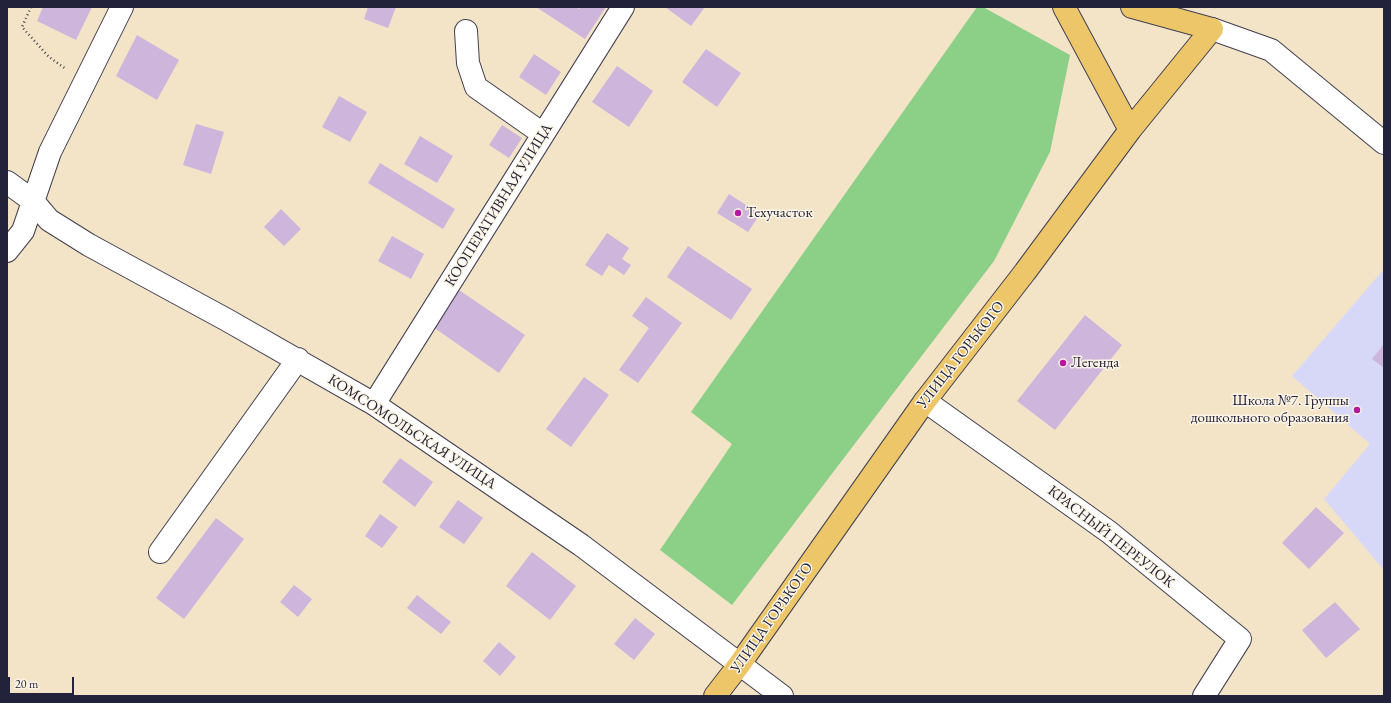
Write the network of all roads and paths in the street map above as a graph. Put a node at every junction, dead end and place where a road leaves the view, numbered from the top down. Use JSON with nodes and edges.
{"nodes":[{"id":1,"x":31,"y":7,"type":"edge"},
{"id":2,"x":122,"y":7,"type":"edge"},
{"id":3,"x":623,"y":7,"type":"edge"},
{"id":4,"x":1064,"y":7,"type":"edge"},
{"id":5,"x":1132,"y":7,"type":"edge"},
{"id":6,"x":1212,"y":29,"type":"junction"},
{"id":7,"x":466,"y":31,"type":"dead end"},
{"id":8,"x":84,"y":84,"type":"junction"},
{"id":9,"x":1130,"y":130,"type":"junction"},
{"id":10,"x":543,"y":134,"type":"junction"},
{"id":11,"x":1384,"y":143,"type":"edge"},
{"id":12,"x":7,"y":182,"type":"edge"},
{"id":13,"x":33,"y":201,"type":"junction"},
{"id":14,"x":7,"y":251,"type":"edge"},
{"id":15,"x":298,"y":359,"type":"junction"},
{"id":16,"x":925,"y":401,"type":"junction"},
{"id":17,"x":374,"y":404,"type":"junction"},
{"id":18,"x":160,"y":552,"type":"dead end"},
{"id":19,"x":739,"y":665,"type":"junction"},
{"id":20,"x":715,"y":696,"type":"edge"},
{"id":21,"x":782,"y":696,"type":"edge"},
{"id":22,"x":1204,"y":696,"type":"edge"}],
"edges":[{"from":1,"to":8,"type":"path"},
{"from":2,"to":8,"type":"street"},
{"from":3,"to":10,"type":"street","name":"КООПЕРАТИВНАЯ УЛИЦА"},
{"from":4,"to":9,"type":"main road"},
{"from":5,"to":6,"type":"main road"},
{"from":6,"to":9,"type":"main road","name":"УЛИЦА ГОРЬКОГО"},
{"from":6,"to":11,"type":"street"},
{"from":7,"to":10,"type":"street"},
{"from":8,"to":13,"type":"street"},
{"from":9,"to":16,"type":"main road","name":"УЛИЦА ГОРЬКОГО"},
{"from":10,"to":17,"type":"street","name":"КООПЕРАТИВНАЯ УЛИЦА"},
{"from":12,"to":13,"type":"street","name":"КОМСОМОЛЬСКАЯ УЛИЦА"},
{"from":13,"to":14,"type":"street"},
{"from":13,"to":15,"type":"street","name":"КОМСОМОЛЬСКАЯ УЛИЦА"},
{"from":15,"to":17,"type":"street","name":"КОМСОМОЛЬСКАЯ УЛИЦА"},
{"from":15,"to":18,"type":"street"},
{"from":16,"to":19,"type":"main road","name":"УЛИЦА ГОРЬКОГО"},
{"from":16,"to":22,"type":"street","name":"КРАСНЫЙ ПЕРЕУЛОК"},
{"from":17,"to":19,"type":"street","name":"КОМСОМОЛЬСКАЯ УЛИЦА"},
{"from":19,"to":20,"type":"main road","name":"УЛИЦА ГОРЬКОГО"},
{"from":19,"to":21,"type":"street","name":"КОМСОМОЛЬСКАЯ УЛИЦА"}]}
